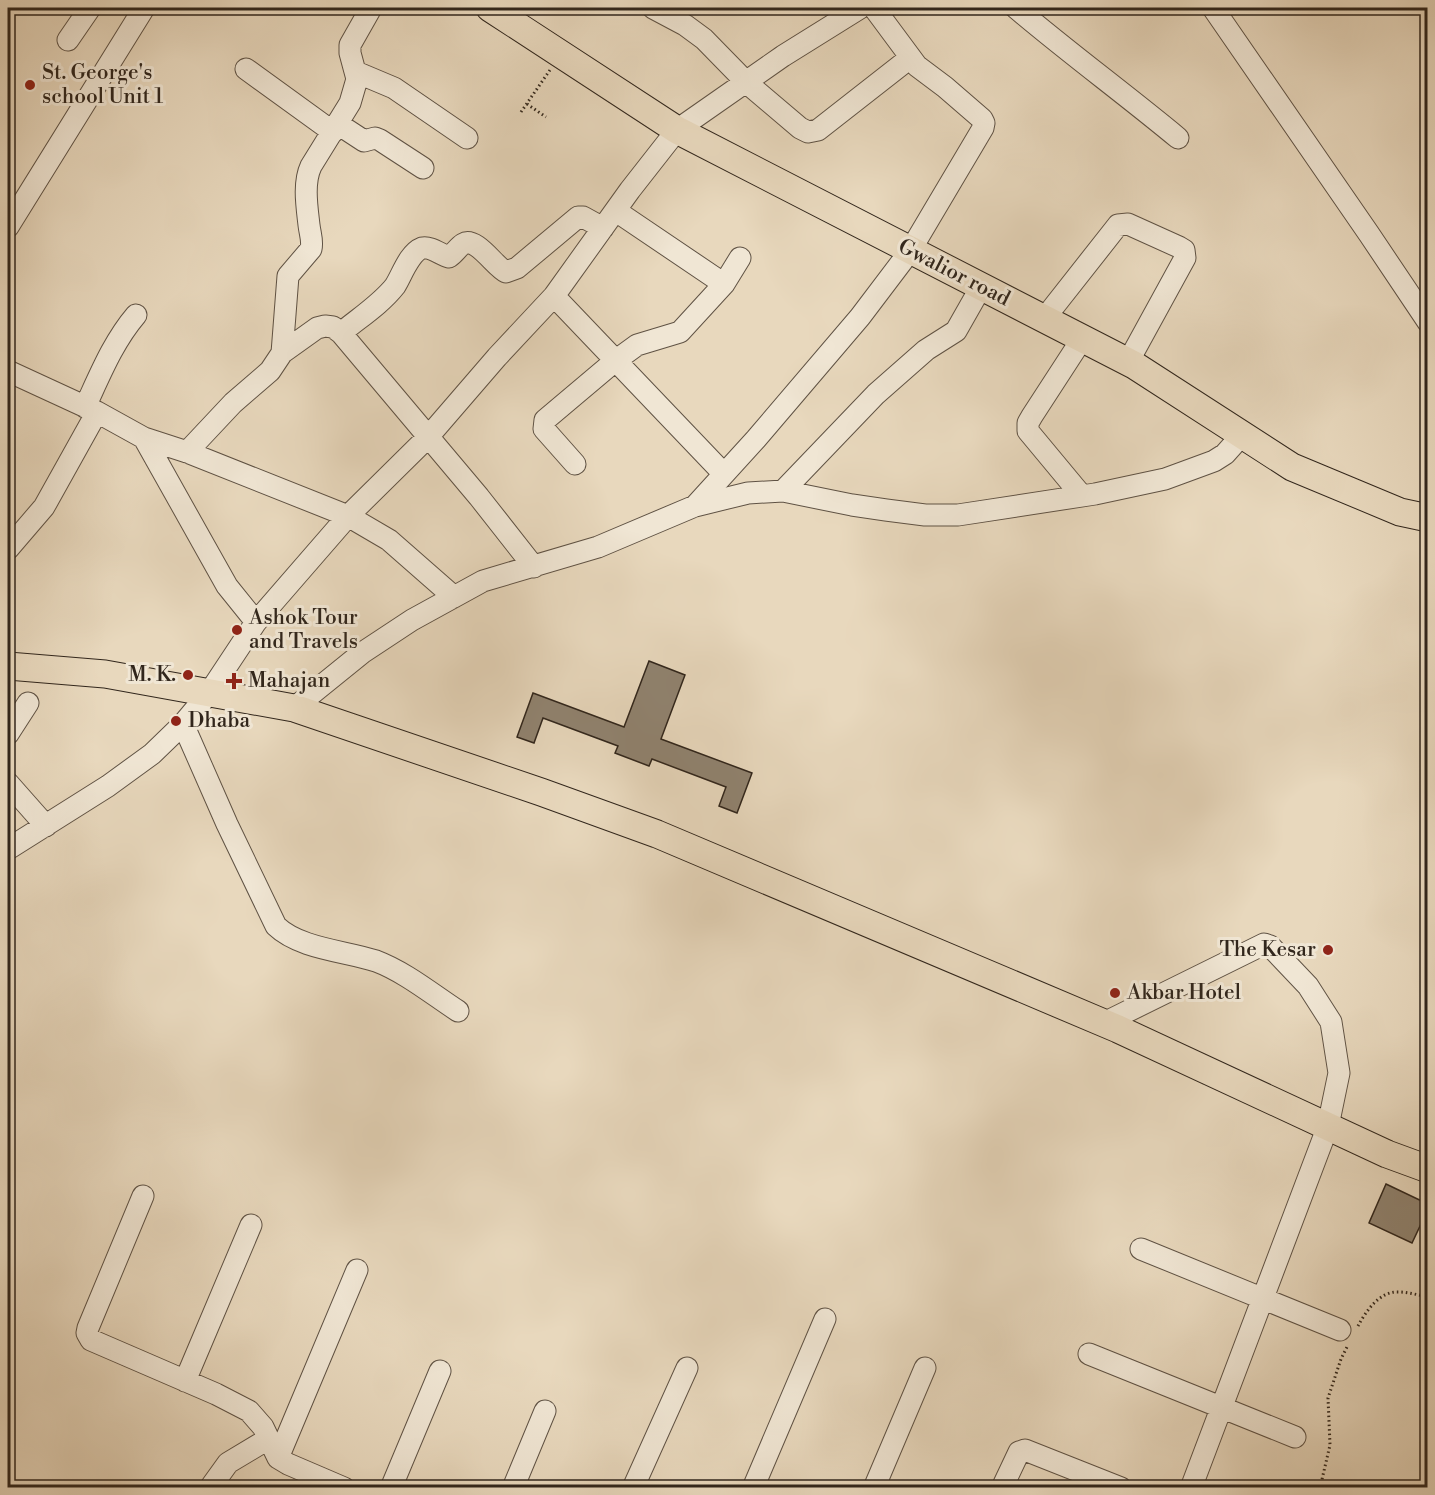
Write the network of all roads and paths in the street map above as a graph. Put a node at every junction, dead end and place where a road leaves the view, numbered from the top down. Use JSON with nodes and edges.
{"nodes":[{"id":1,"x":90,"y":8,"type":"edge"},
{"id":2,"x":144,"y":8,"type":"edge"},
{"id":3,"x":371,"y":8,"type":"edge"},
{"id":4,"x":490,"y":8,"type":"edge"},
{"id":5,"x":653,"y":8,"type":"edge"},
{"id":6,"x":860,"y":8,"type":"edge"},
{"id":7,"x":874,"y":8,"type":"edge"},
{"id":8,"x":1016,"y":8,"type":"edge"},
{"id":9,"x":1213,"y":8,"type":"edge"},
{"id":10,"x":68,"y":40,"type":"dead end"},
{"id":11,"x":561,"y":54,"type":"junction"},
{"id":12,"x":910,"y":58,"type":"junction"},
{"id":13,"x":246,"y":69,"type":"dead end"},
{"id":14,"x":356,"y":72,"type":"junction"},
{"id":15,"x":747,"y":83,"type":"junction"},
{"id":16,"x":527,"y":104,"type":"junction"},
{"id":17,"x":521,"y":112,"type":"dead end"},
{"id":18,"x":546,"y":117,"type":"dead end"},
{"id":19,"x":336,"y":128,"type":"junction"},
{"id":20,"x":677,"y":130,"type":"junction"},
{"id":21,"x":467,"y":138,"type":"dead end"},
{"id":22,"x":1178,"y":138,"type":"dead end"},
{"id":23,"x":423,"y":168,"type":"dead end"},
{"id":24,"x":616,"y":211,"type":"junction"},
{"id":25,"x":8,"y":227,"type":"edge"},
{"id":26,"x":603,"y":228,"type":"junction"},
{"id":27,"x":910,"y":251,"type":"junction"},
{"id":28,"x":740,"y":258,"type":"dead end"},
{"id":29,"x":724,"y":284,"type":"junction"},
{"id":30,"x":981,"y":287,"type":"junction"},
{"id":31,"x":554,"y":296,"type":"junction"},
{"id":32,"x":136,"y":315,"type":"dead end"},
{"id":33,"x":1044,"y":320,"type":"junction"},
{"id":34,"x":1428,"y":322,"type":"edge"},
{"id":35,"x":342,"y":333,"type":"junction"},
{"id":36,"x":1082,"y":339,"type":"junction"},
{"id":37,"x":282,"y":353,"type":"junction"},
{"id":38,"x":615,"y":361,"type":"junction"},
{"id":39,"x":1128,"y":362,"type":"junction"},
{"id":40,"x":8,"y":371,"type":"edge"},
{"id":41,"x":91,"y":409,"type":"junction"},
{"id":42,"x":1242,"y":435,"type":"junction"},
{"id":43,"x":428,"y":436,"type":"junction"},
{"id":44,"x":144,"y":438,"type":"junction"},
{"id":45,"x":187,"y":452,"type":"junction"},
{"id":46,"x":575,"y":464,"type":"dead end"},
{"id":47,"x":723,"y":473,"type":"junction"},
{"id":48,"x":783,"y":491,"type":"junction"},
{"id":49,"x":1082,"y":496,"type":"junction"},
{"id":50,"x":695,"y":506,"type":"junction"},
{"id":51,"x":348,"y":516,"type":"junction"},
{"id":52,"x":1428,"y":518,"type":"edge"},
{"id":53,"x":8,"y":549,"type":"edge"},
{"id":54,"x":534,"y":567,"type":"junction"},
{"id":55,"x":454,"y":597,"type":"junction"},
{"id":56,"x":256,"y":622,"type":"junction"},
{"id":57,"x":8,"y":666,"type":"edge"},
{"id":58,"x":209,"y":693,"type":"junction"},
{"id":59,"x":28,"y":703,"type":"dead end"},
{"id":60,"x":294,"y":708,"type":"junction"},
{"id":61,"x":183,"y":724,"type":"junction"},
{"id":62,"x":8,"y":734,"type":"edge"},
{"id":63,"x":8,"y":783,"type":"edge"},
{"id":64,"x":46,"y":826,"type":"junction"},
{"id":65,"x":8,"y":849,"type":"edge"},
{"id":66,"x":458,"y":1011,"type":"dead end"},
{"id":67,"x":1104,"y":1023,"type":"junction"},
{"id":68,"x":1328,"y":1126,"type":"junction"},
{"id":69,"x":1424,"y":1161,"type":"edge"},
{"id":70,"x":143,"y":1196,"type":"dead end"},
{"id":71,"x":251,"y":1225,"type":"dead end"},
{"id":72,"x":1141,"y":1249,"type":"dead end"},
{"id":73,"x":357,"y":1270,"type":"dead end"},
{"id":74,"x":1428,"y":1297,"type":"edge"},
{"id":75,"x":1263,"y":1299,"type":"junction"},
{"id":76,"x":825,"y":1319,"type":"dead end"},
{"id":77,"x":1348,"y":1335,"type":"junction"},
{"id":78,"x":1089,"y":1354,"type":"dead end"},
{"id":79,"x":687,"y":1368,"type":"dead end"},
{"id":80,"x":925,"y":1368,"type":"dead end"},
{"id":81,"x":440,"y":1371,"type":"dead end"},
{"id":82,"x":185,"y":1381,"type":"junction"},
{"id":83,"x":1221,"y":1408,"type":"junction"},
{"id":84,"x":545,"y":1410,"type":"dead end"},
{"id":85,"x":1295,"y":1437,"type":"dead end"},
{"id":86,"x":268,"y":1439,"type":"junction"},
{"id":87,"x":278,"y":1458,"type":"junction"},
{"id":88,"x":210,"y":1488,"type":"edge"},
{"id":89,"x":344,"y":1488,"type":"edge"},
{"id":90,"x":391,"y":1488,"type":"edge"},
{"id":91,"x":513,"y":1488,"type":"edge"},
{"id":92,"x":633,"y":1488,"type":"edge"},
{"id":93,"x":753,"y":1488,"type":"edge"},
{"id":94,"x":874,"y":1488,"type":"edge"},
{"id":95,"x":1002,"y":1488,"type":"edge"},
{"id":96,"x":1121,"y":1488,"type":"edge"},
{"id":97,"x":1191,"y":1488,"type":"edge"},
{"id":98,"x":1320,"y":1488,"type":"edge"}],
"edges":[{"from":1,"to":10,"type":"street"},
{"from":2,"to":25,"type":"street"},
{"from":3,"to":14,"type":"street"},
{"from":4,"to":11,"type":"main road","name":"Gwalior road"},
{"from":5,"to":15,"type":"street"},
{"from":6,"to":15,"type":"street"},
{"from":7,"to":12,"type":"street"},
{"from":8,"to":22,"type":"street"},
{"from":9,"to":34,"type":"street"},
{"from":11,"to":16,"type":"path"},
{"from":11,"to":20,"type":"main road","name":"Gwalior road"},
{"from":12,"to":15,"type":"street"},
{"from":12,"to":27,"type":"street"},
{"from":13,"to":19,"type":"street"},
{"from":14,"to":19,"type":"street"},
{"from":14,"to":21,"type":"street"},
{"from":15,"to":20,"type":"street"},
{"from":16,"to":17,"type":"path"},
{"from":16,"to":18,"type":"path"},
{"from":19,"to":23,"type":"street"},
{"from":19,"to":37,"type":"street"},
{"from":20,"to":24,"type":"street"},
{"from":20,"to":27,"type":"main road","name":"Gwalior road"},
{"from":24,"to":26,"type":"street"},
{"from":24,"to":29,"type":"street"},
{"from":26,"to":31,"type":"street"},
{"from":26,"to":35,"type":"street"},
{"from":27,"to":30,"type":"main road","name":"Gwalior road"},
{"from":27,"to":47,"type":"street"},
{"from":28,"to":29,"type":"street"},
{"from":29,"to":38,"type":"street"},
{"from":30,"to":33,"type":"main road","name":"Gwalior road"},
{"from":30,"to":48,"type":"street"},
{"from":31,"to":38,"type":"street"},
{"from":31,"to":43,"type":"street"},
{"from":32,"to":41,"type":"street"},
{"from":33,"to":36,"type":"main road","name":"Gwalior road"},
{"from":33,"to":39,"type":"street"},
{"from":35,"to":37,"type":"street"},
{"from":35,"to":43,"type":"street"},
{"from":36,"to":39,"type":"main road","name":"Gwalior road"},
{"from":36,"to":49,"type":"street"},
{"from":37,"to":45,"type":"street"},
{"from":38,"to":46,"type":"street"},
{"from":38,"to":47,"type":"street"},
{"from":39,"to":42,"type":"main road","name":"Gwalior road"},
{"from":40,"to":41,"type":"street"},
{"from":41,"to":44,"type":"street"},
{"from":41,"to":53,"type":"street"},
{"from":42,"to":49,"type":"street"},
{"from":42,"to":52,"type":"main road","name":"Gwalior road"},
{"from":43,"to":51,"type":"street"},
{"from":43,"to":54,"type":"street"},
{"from":44,"to":45,"type":"street"},
{"from":44,"to":56,"type":"street"},
{"from":45,"to":51,"type":"street"},
{"from":47,"to":50,"type":"street"},
{"from":48,"to":49,"type":"street"},
{"from":48,"to":50,"type":"street"},
{"from":50,"to":54,"type":"street"},
{"from":51,"to":55,"type":"street"},
{"from":51,"to":56,"type":"street"},
{"from":54,"to":55,"type":"street"},
{"from":55,"to":60,"type":"street"},
{"from":56,"to":58,"type":"street"},
{"from":57,"to":58,"type":"main road"},
{"from":58,"to":60,"type":"main road"},
{"from":58,"to":61,"type":"street"},
{"from":59,"to":62,"type":"street"},
{"from":60,"to":67,"type":"main road"},
{"from":61,"to":64,"type":"street"},
{"from":61,"to":66,"type":"street"},
{"from":63,"to":64,"type":"street"},
{"from":64,"to":65,"type":"street"},
{"from":67,"to":68,"type":"main road"},
{"from":67,"to":68,"type":"street"},
{"from":68,"to":69,"type":"main road"},
{"from":68,"to":75,"type":"street"},
{"from":70,"to":82,"type":"street"},
{"from":71,"to":82,"type":"street"},
{"from":72,"to":75,"type":"street"},
{"from":73,"to":87,"type":"street"},
{"from":74,"to":77,"type":"path"},
{"from":75,"to":77,"type":"street"},
{"from":75,"to":83,"type":"street"},
{"from":76,"to":93,"type":"street"},
{"from":77,"to":98,"type":"path"},
{"from":78,"to":83,"type":"street"},
{"from":79,"to":92,"type":"street"},
{"from":80,"to":94,"type":"street"},
{"from":81,"to":90,"type":"street"},
{"from":82,"to":86,"type":"street"},
{"from":83,"to":85,"type":"street"},
{"from":83,"to":97,"type":"street"},
{"from":84,"to":91,"type":"street"},
{"from":86,"to":87,"type":"street"},
{"from":86,"to":88,"type":"street"},
{"from":87,"to":89,"type":"street"},
{"from":95,"to":96,"type":"street"}]}
